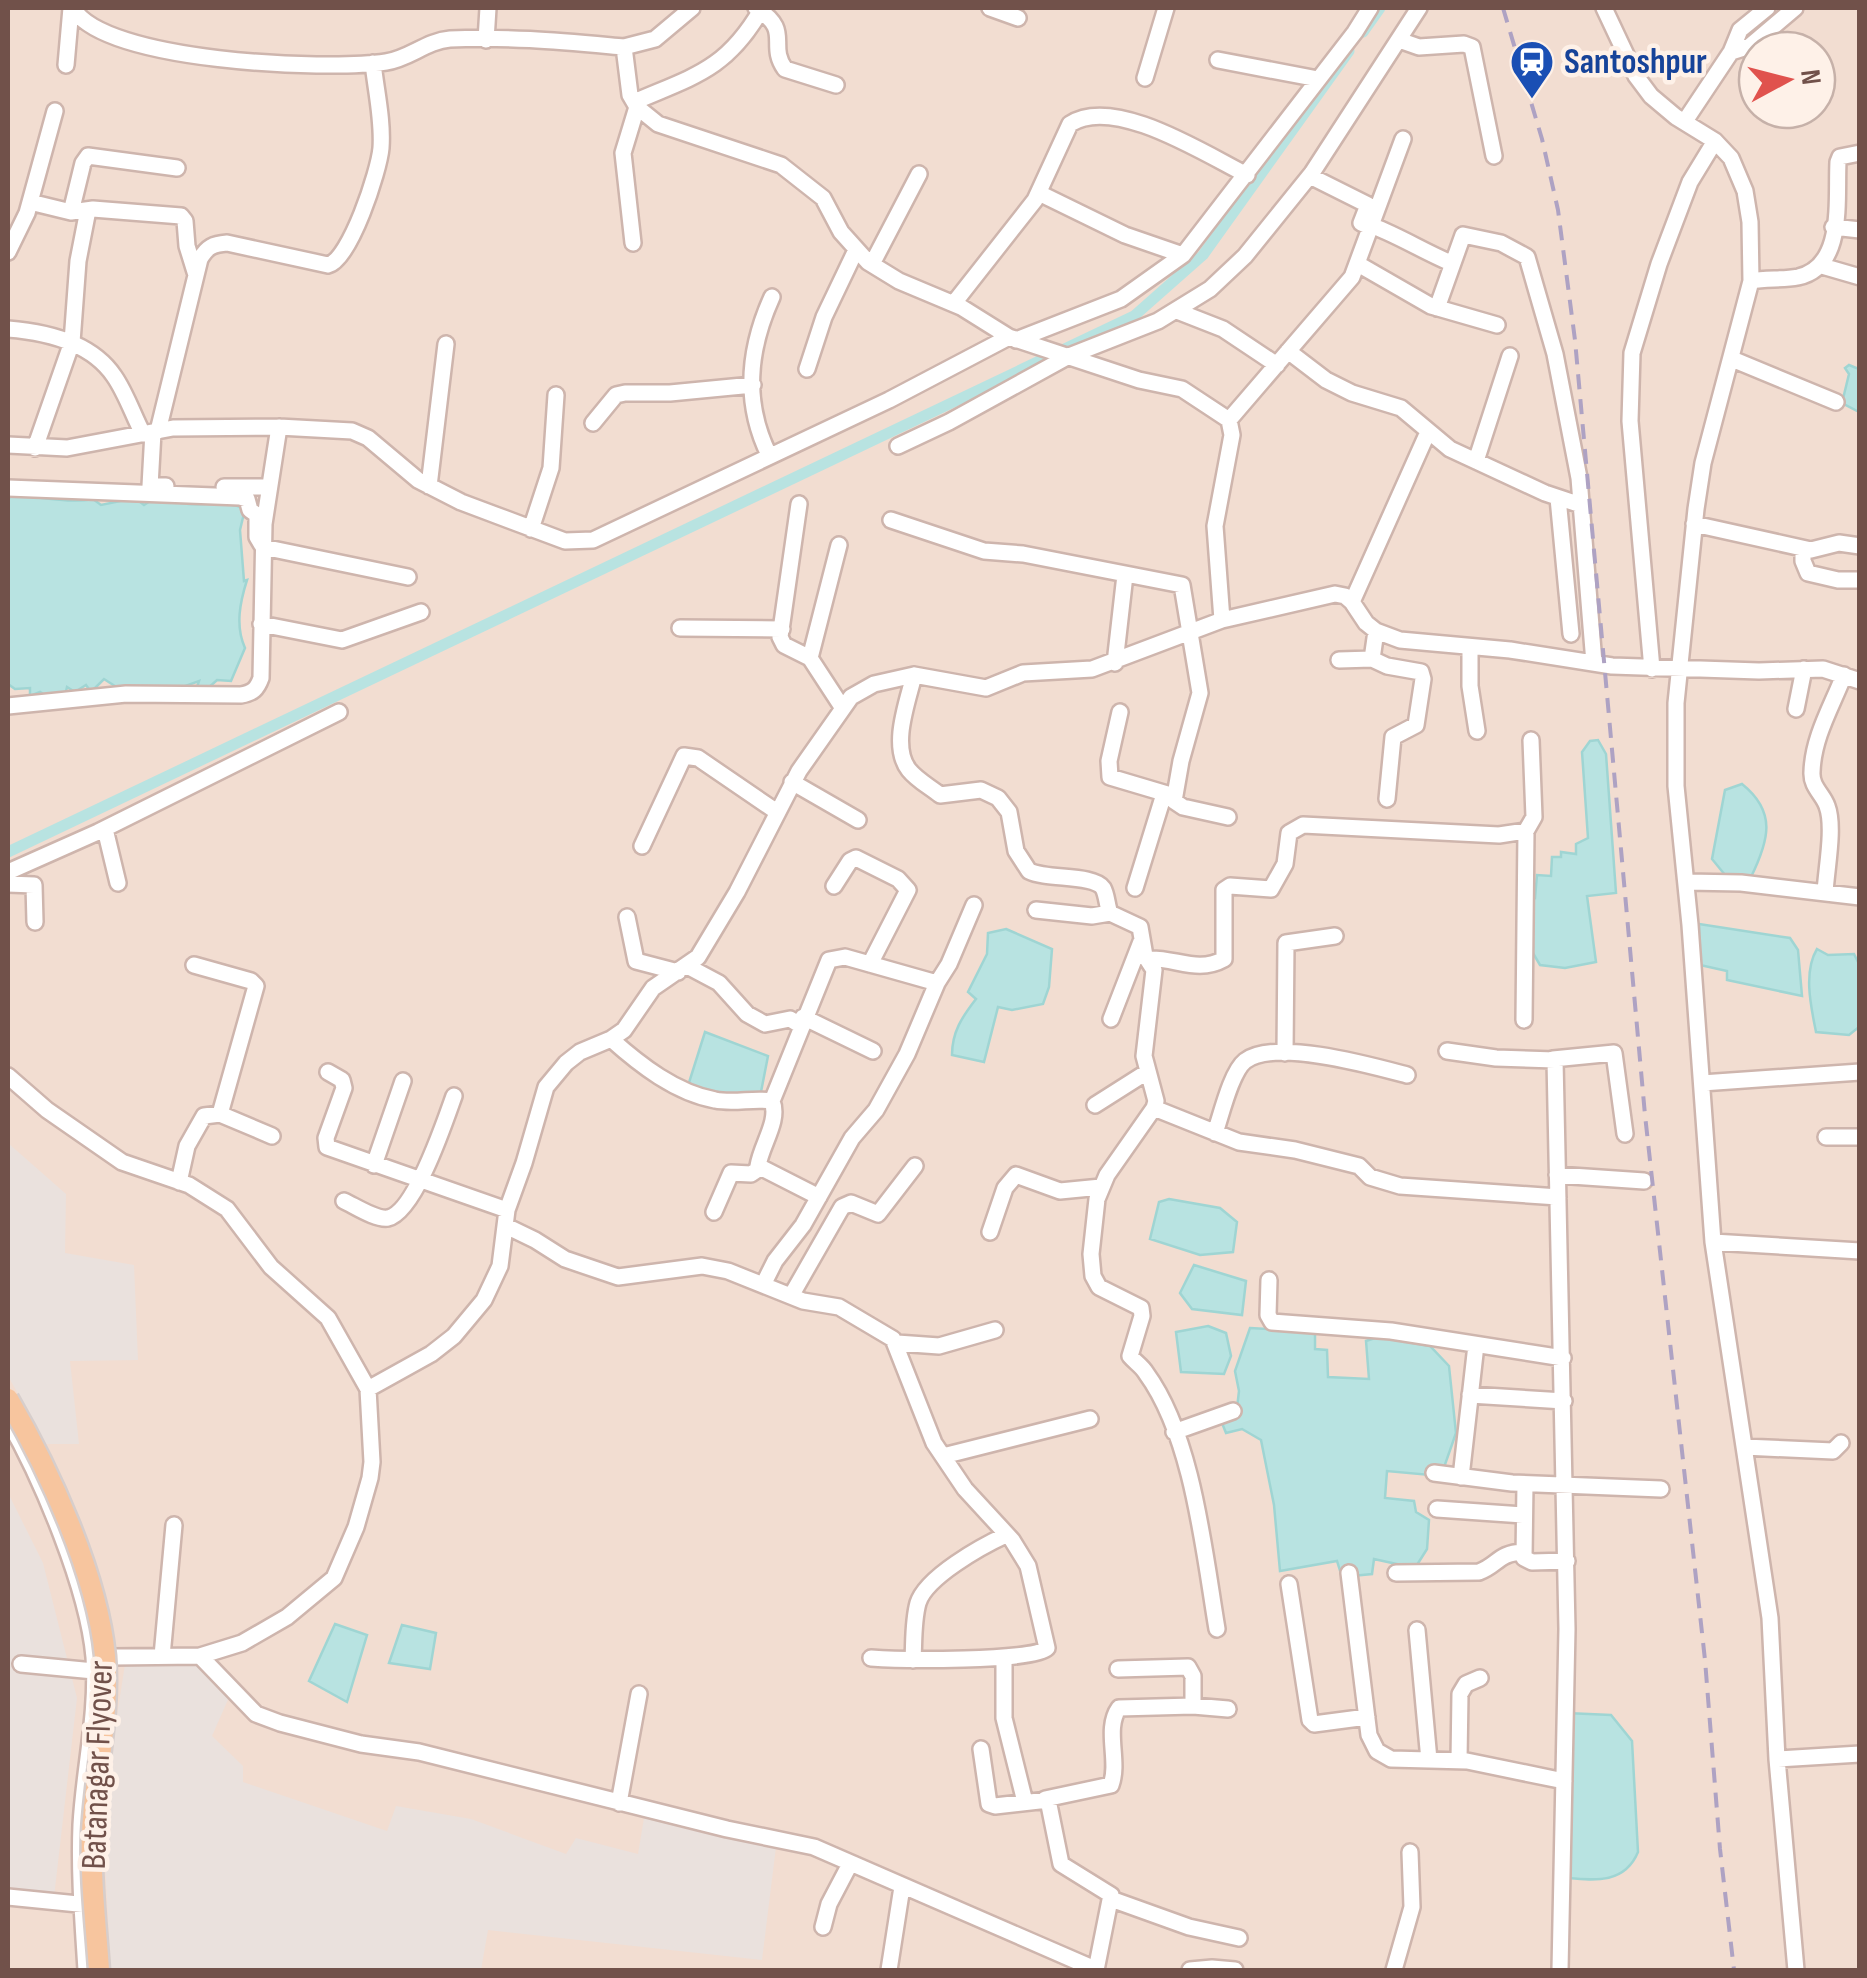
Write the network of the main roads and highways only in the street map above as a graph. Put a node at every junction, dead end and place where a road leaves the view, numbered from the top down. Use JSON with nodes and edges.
{"nodes":[{"id":1,"x":8,"y":1399,"type":"edge"},
{"id":2,"x":102,"y":1970,"type":"edge"}],
"edges":[{"from":1,"to":2,"type":"main road","name":"Batanagar Flyover","bridge":true}]}
